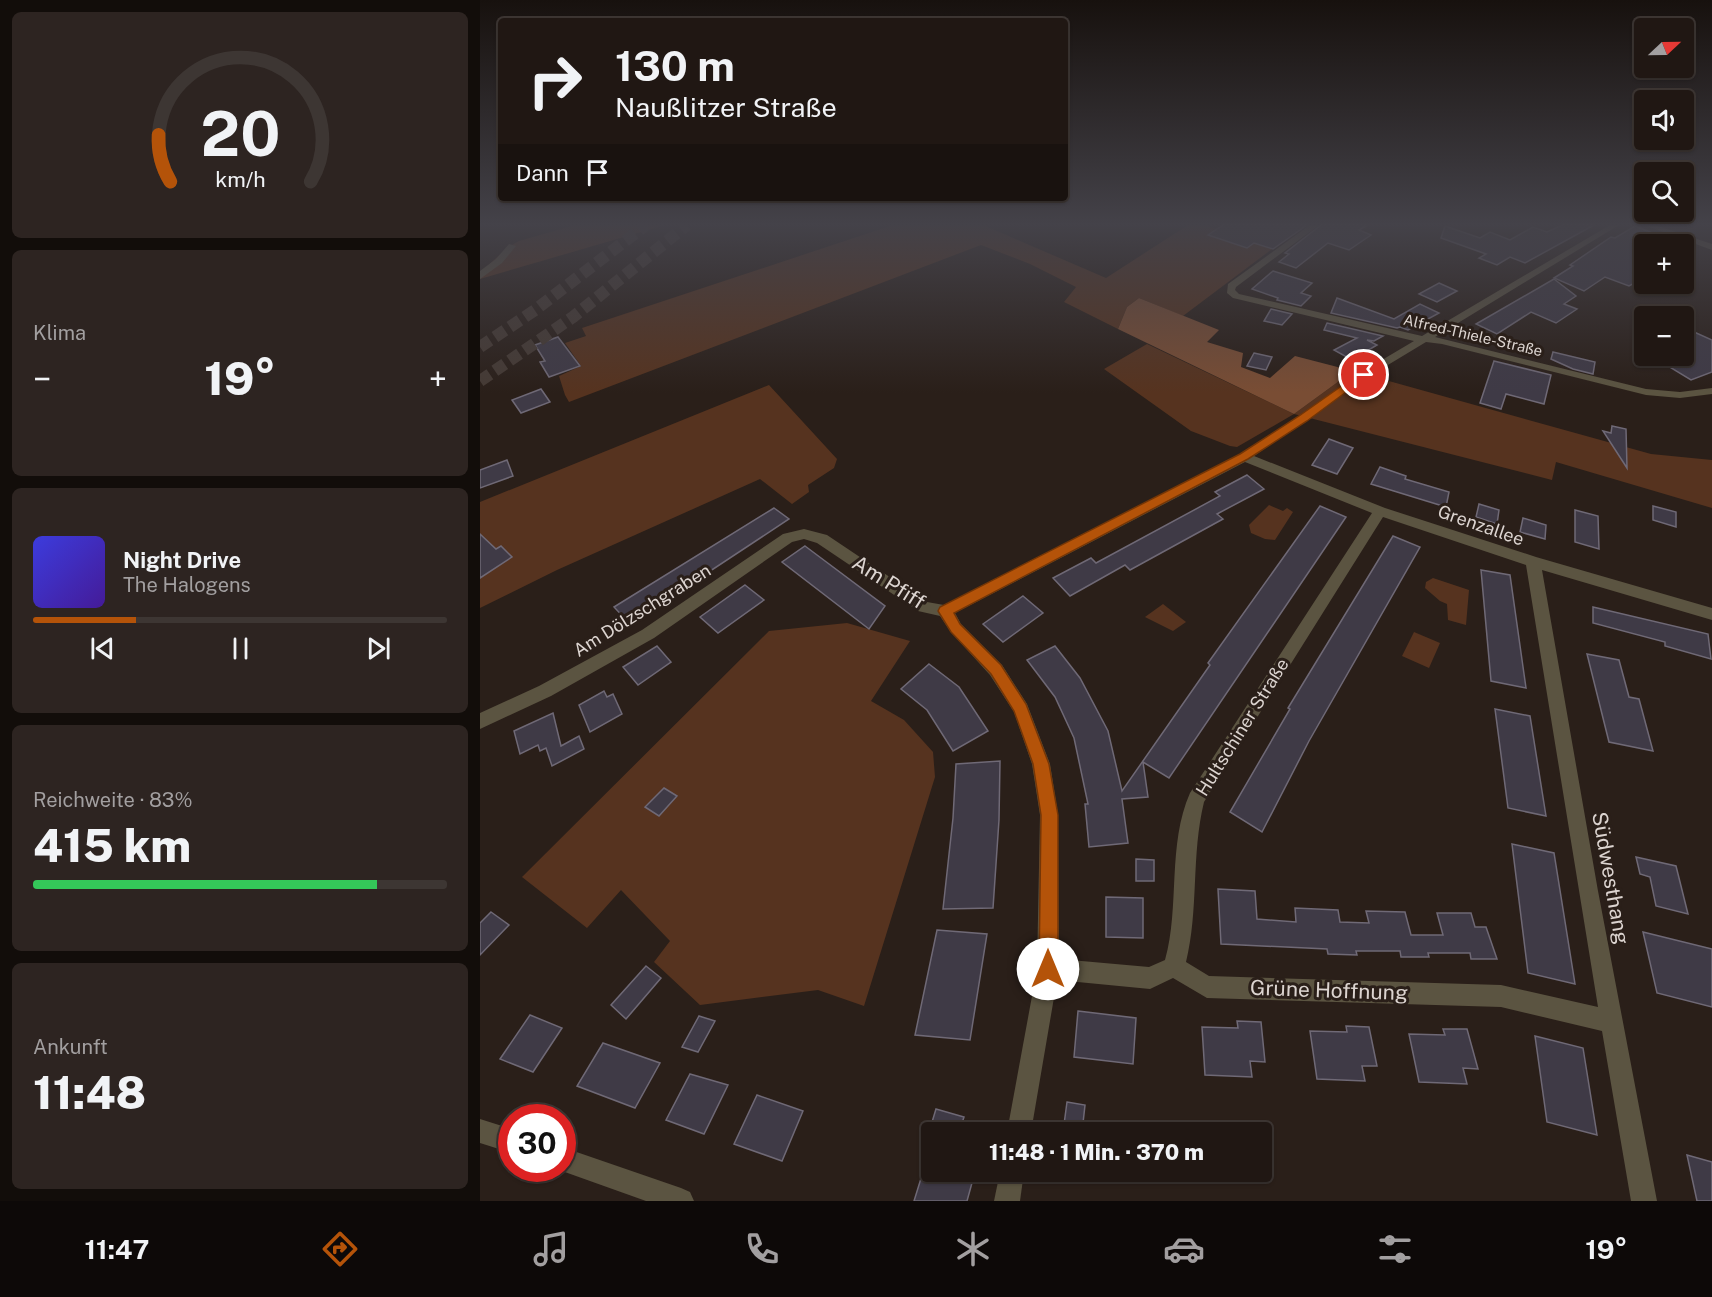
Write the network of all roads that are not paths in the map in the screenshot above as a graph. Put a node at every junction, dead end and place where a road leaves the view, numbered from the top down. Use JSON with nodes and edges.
{"nodes":[{"id":1,"x":1239,"y":281,"type":"edge"},
{"id":2,"x":1522,"y":281,"type":"edge"},
{"id":3,"x":1427,"y":338,"type":"junction"},
{"id":4,"x":1712,"y":391,"type":"edge"},
{"id":5,"x":1244,"y":456,"type":"junction"},
{"id":6,"x":1380,"y":511,"type":"junction"},
{"id":7,"x":822,"y":539,"type":"joint"},
{"id":8,"x":1533,"y":562,"type":"junction"},
{"id":9,"x":945,"y":611,"type":"junction"},
{"id":10,"x":1712,"y":614,"type":"edge"},
{"id":11,"x":480,"y":720,"type":"edge"},
{"id":12,"x":1174,"y":967,"type":"junction"},
{"id":13,"x":1048,"y":969,"type":"junction"},
{"id":14,"x":1613,"y":1023,"type":"junction"},
{"id":15,"x":1021,"y":1122,"type":"edge"},
{"id":16,"x":480,"y":1131,"type":"edge"},
{"id":17,"x":498,"y":1137,"type":"edge"},
{"id":18,"x":576,"y":1165,"type":"edge"},
{"id":19,"x":1010,"y":1182,"type":"edge"},
{"id":20,"x":681,"y":1201,"type":"edge"},
{"id":21,"x":1007,"y":1201,"type":"edge"},
{"id":22,"x":1644,"y":1201,"type":"edge"}],
"edges":[{"from":1,"to":3,"type":"street","name":"Alfred-Thiele-Straße"},
{"from":2,"to":3,"type":"street"},
{"from":3,"to":4,"type":"street","name":"Alfred-Thiele-Straße"},
{"from":3,"to":5,"type":"street"},
{"from":5,"to":6,"type":"street","name":"Grenzallee"},
{"from":5,"to":9,"type":"street"},
{"from":6,"to":8,"type":"street","name":"Grenzallee"},
{"from":6,"to":12,"type":"street","name":"Hultschiner Straße"},
{"from":7,"to":9,"type":"street","name":"Am Pfiff"},
{"from":7,"to":11,"type":"street","name":"Am Dölzschgraben"},
{"from":8,"to":10,"type":"street","name":"Grenzallee"},
{"from":8,"to":14,"type":"street","name":"Südwesthang"},
{"from":9,"to":13,"type":"street","name":"Am Pfiff"},
{"from":12,"to":13,"type":"street"},
{"from":12,"to":14,"type":"street","name":"Grüne Hoffnung"},
{"from":13,"to":15,"type":"street","name":"Am Pfiff"},
{"from":14,"to":22,"type":"street","name":"Südwesthang"},
{"from":16,"to":17,"type":"street"},
{"from":18,"to":20,"type":"street"},
{"from":19,"to":21,"type":"street"}]}
